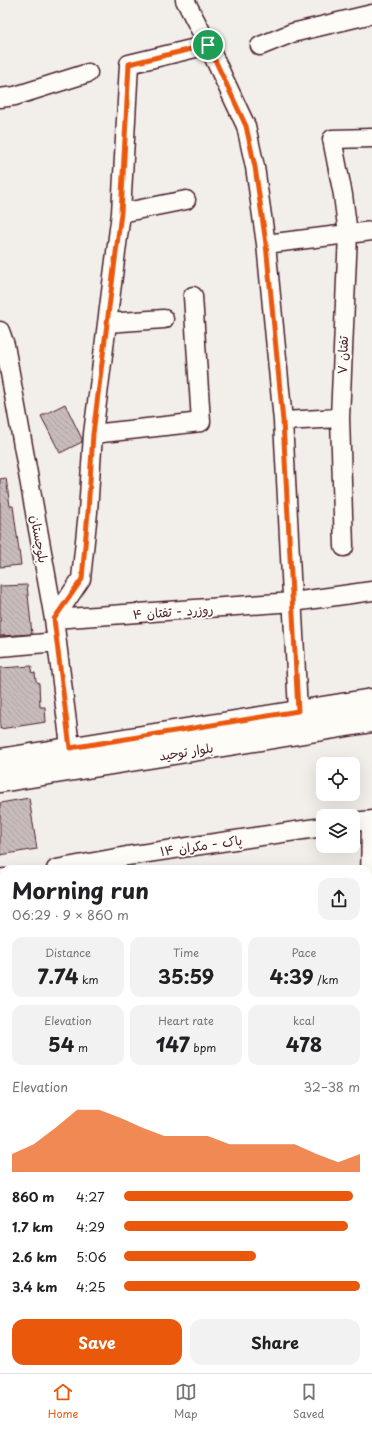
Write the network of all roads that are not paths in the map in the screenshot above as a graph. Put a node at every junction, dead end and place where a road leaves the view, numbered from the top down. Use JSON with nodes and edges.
{"nodes":[{"id":1,"x":185,"y":0,"type":"edge"},
{"id":2,"x":372,"y":14,"type":"edge"},
{"id":3,"x":208,"y":45,"type":"junction"},
{"id":4,"x":260,"y":46,"type":"dead end"},
{"id":5,"x":88,"y":73,"type":"dead end"},
{"id":6,"x":0,"y":98,"type":"edge"},
{"id":7,"x":372,"y":138,"type":"edge"},
{"id":8,"x":186,"y":200,"type":"dead end"},
{"id":9,"x":121,"y":213,"type":"junction"},
{"id":10,"x":372,"y":231,"type":"edge"},
{"id":11,"x":348,"y":234,"type":"junction"},
{"id":12,"x":266,"y":244,"type":"junction"},
{"id":13,"x":193,"y":296,"type":"dead end"},
{"id":14,"x":164,"y":319,"type":"dead end"},
{"id":15,"x":107,"y":322,"type":"junction"},
{"id":16,"x":2,"y":341,"type":"edge"},
{"id":17,"x":340,"y":418,"type":"junction"},
{"id":18,"x":283,"y":421,"type":"junction"},
{"id":19,"x":93,"y":434,"type":"junction"},
{"id":20,"x":344,"y":547,"type":"dead end"},
{"id":21,"x":372,"y":591,"type":"edge"},
{"id":22,"x":293,"y":602,"type":"junction"},
{"id":23,"x":54,"y":619,"type":"junction"},
{"id":24,"x":57,"y":642,"type":"junction"},
{"id":25,"x":0,"y":647,"type":"edge"},
{"id":26,"x":372,"y":700,"type":"edge"},
{"id":27,"x":298,"y":711,"type":"junction"},
{"id":28,"x":372,"y":721,"type":"edge"},
{"id":29,"x":72,"y":759,"type":"junction"},
{"id":30,"x":0,"y":760,"type":"edge"},
{"id":31,"x":0,"y":781,"type":"edge"},
{"id":32,"x":371,"y":820,"type":"edge"},
{"id":33,"x":360,"y":821,"type":"edge"},
{"id":34,"x":316,"y":828,"type":"edge"},
{"id":35,"x":128,"y":863,"type":"edge"},
{"id":36,"x":104,"y":865,"type":"edge"},
{"id":37,"x":371,"y":865,"type":"edge"}],
"edges":[{"from":1,"to":3,"type":"street"},
{"from":2,"to":4,"type":"street"},
{"from":3,"to":9,"type":"street"},
{"from":3,"to":12,"type":"street"},
{"from":5,"to":6,"type":"street"},
{"from":7,"to":11,"type":"street","name":"تفتان ۷"},
{"from":8,"to":9,"type":"street"},
{"from":9,"to":15,"type":"street"},
{"from":10,"to":11,"type":"street"},
{"from":11,"to":12,"type":"street"},
{"from":11,"to":17,"type":"street","name":"تفتان ۷"},
{"from":12,"to":18,"type":"street"},
{"from":13,"to":19,"type":"street"},
{"from":14,"to":15,"type":"street"},
{"from":15,"to":19,"type":"street"},
{"from":16,"to":23,"type":"street","name":"بلوچستان"},
{"from":17,"to":18,"type":"street"},
{"from":17,"to":20,"type":"street","name":"تفتان ۷"},
{"from":18,"to":22,"type":"street"},
{"from":19,"to":23,"type":"street"},
{"from":21,"to":22,"type":"street","name":"روزرد - تفتان ۴"},
{"from":22,"to":23,"type":"street","name":"روزرد - تفتان ۴"},
{"from":22,"to":27,"type":"street"},
{"from":23,"to":24,"type":"street","name":"بلوچستان"},
{"from":24,"to":25,"type":"street"},
{"from":24,"to":29,"type":"street","name":"بلوچستان"},
{"from":26,"to":27,"type":"main road","name":"بلوار توحید"},
{"from":27,"to":29,"type":"main road","name":"بلوار توحید"},
{"from":28,"to":29,"type":"main road","name":"بلوار توحید"},
{"from":29,"to":30,"type":"main road","name":"بلوار توحید"},
{"from":29,"to":31,"type":"main road","name":"بلوار توحید"},
{"from":32,"to":33,"type":"street"},
{"from":32,"to":37,"type":"street"},
{"from":34,"to":35,"type":"street","name":"پاک - مکران ۱۴"},
{"from":35,"to":36,"type":"street","name":"پاک - مکران ۱۴"}]}
